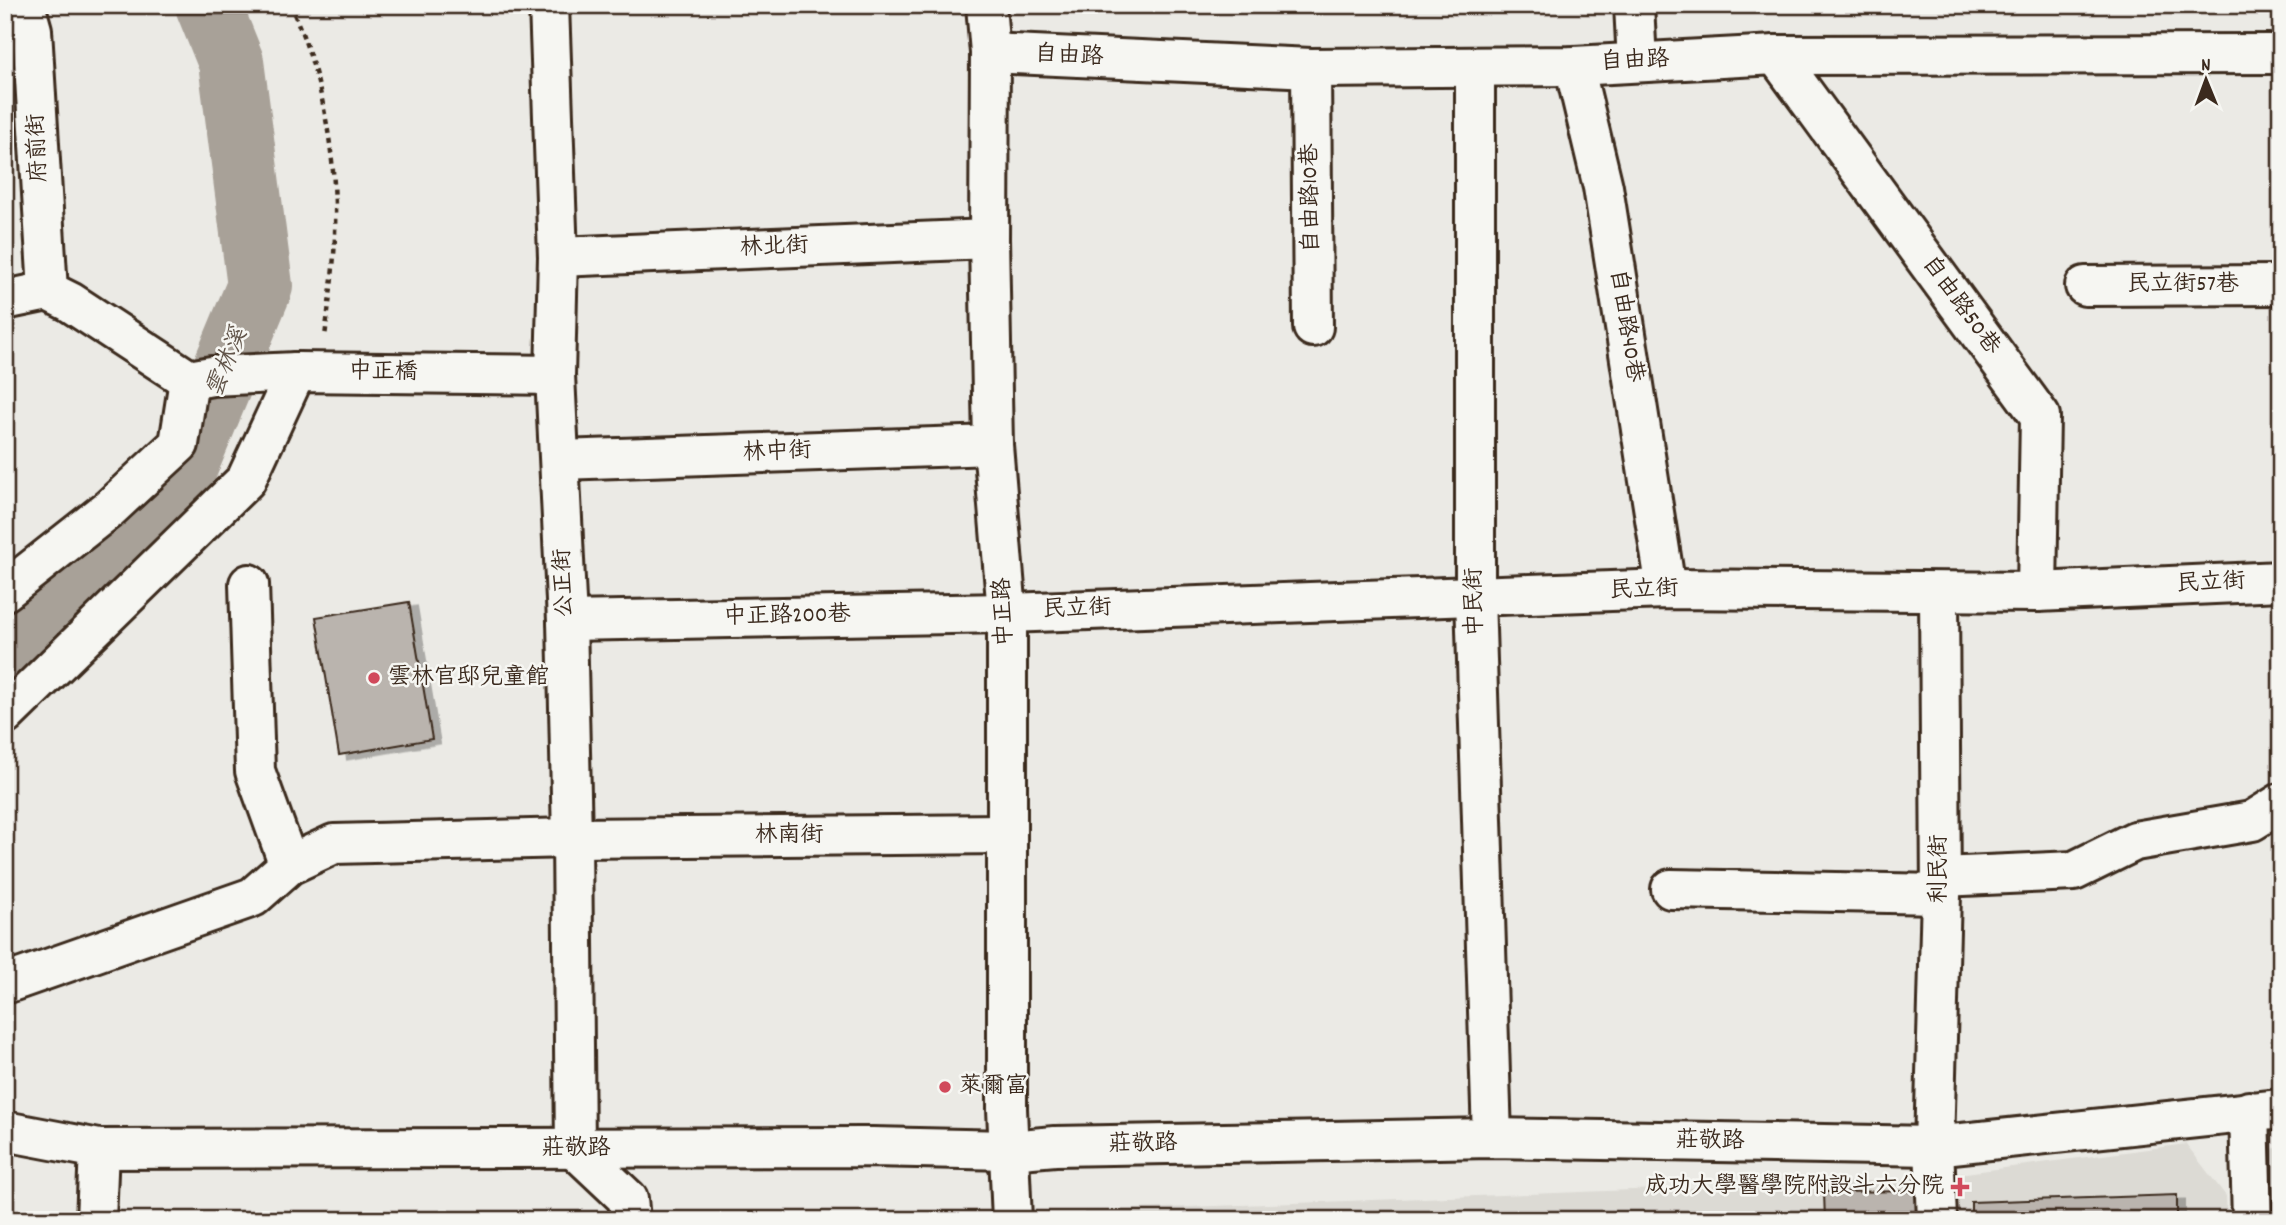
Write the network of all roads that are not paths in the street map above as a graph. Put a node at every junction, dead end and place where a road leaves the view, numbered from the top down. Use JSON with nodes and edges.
{"nodes":[{"id":1,"x":25,"y":5,"type":"edge"},
{"id":2,"x":986,"y":5,"type":"edge"},
{"id":3,"x":1634,"y":5,"type":"edge"},
{"id":4,"x":547,"y":10,"type":"edge"},
{"id":5,"x":990,"y":53,"type":"junction"},
{"id":6,"x":2281,"y":54,"type":"edge"},
{"id":7,"x":1776,"y":55,"type":"junction"},
{"id":8,"x":1637,"y":62,"type":"junction"},
{"id":9,"x":1574,"y":66,"type":"junction"},
{"id":10,"x":1475,"y":67,"type":"junction"},
{"id":11,"x":1311,"y":68,"type":"junction"},
{"id":12,"x":989,"y":239,"type":"junction"},
{"id":13,"x":558,"y":257,"type":"junction"},
{"id":14,"x":2281,"y":285,"type":"edge"},
{"id":15,"x":2085,"y":286,"type":"dead end"},
{"id":16,"x":48,"y":291,"type":"junction"},
{"id":17,"x":5,"y":300,"type":"edge"},
{"id":18,"x":1313,"y":327,"type":"dead end"},
{"id":19,"x":304,"y":373,"type":"junction"},
{"id":20,"x":555,"y":375,"type":"junction"},
{"id":21,"x":201,"y":378,"type":"junction"},
{"id":22,"x":993,"y":445,"type":"junction"},
{"id":23,"x":560,"y":460,"type":"junction"},
{"id":24,"x":2281,"y":581,"type":"edge"},
{"id":25,"x":249,"y":584,"type":"dead end"},
{"id":26,"x":1666,"y":589,"type":"junction"},
{"id":27,"x":5,"y":590,"type":"edge"},
{"id":28,"x":2037,"y":592,"type":"junction"},
{"id":29,"x":1939,"y":593,"type":"junction"},
{"id":30,"x":1475,"y":597,"type":"junction"},
{"id":31,"x":1007,"y":613,"type":"junction"},
{"id":32,"x":567,"y":621,"type":"junction"},
{"id":33,"x":5,"y":715,"type":"edge"},
{"id":34,"x":2281,"y":803,"type":"edge"},
{"id":35,"x":1006,"y":834,"type":"junction"},
{"id":36,"x":572,"y":838,"type":"junction"},
{"id":37,"x":289,"y":865,"type":"junction"},
{"id":38,"x":1941,"y":885,"type":"junction"},
{"id":39,"x":1671,"y":889,"type":"dead end"},
{"id":40,"x":5,"y":984,"type":"edge"},
{"id":41,"x":2265,"y":1110,"type":"edge"},
{"id":42,"x":5,"y":1131,"type":"edge"},
{"id":43,"x":1492,"y":1138,"type":"junction"},
{"id":44,"x":1934,"y":1146,"type":"junction"},
{"id":45,"x":99,"y":1149,"type":"junction"},
{"id":46,"x":575,"y":1149,"type":"junction"},
{"id":47,"x":1009,"y":1150,"type":"junction"},
{"id":48,"x":96,"y":1220,"type":"edge"},
{"id":49,"x":630,"y":1220,"type":"edge"},
{"id":50,"x":1012,"y":1220,"type":"edge"},
{"id":51,"x":1937,"y":1220,"type":"edge"},
{"id":52,"x":2252,"y":1220,"type":"edge"}],
"edges":[{"from":1,"to":16,"type":"street","name":"府前街"},
{"from":2,"to":5,"type":"street","name":"中正路"},
{"from":3,"to":8,"type":"street"},
{"from":4,"to":13,"type":"street","name":"公正街"},
{"from":5,"to":11,"type":"street","name":"自由路"},
{"from":5,"to":12,"type":"street","name":"中正路"},
{"from":6,"to":7,"type":"street","name":"自由路"},
{"from":7,"to":8,"type":"street","name":"自由路"},
{"from":7,"to":28,"type":"street","name":"自由路50巷"},
{"from":8,"to":9,"type":"street","name":"自由路"},
{"from":9,"to":10,"type":"street","name":"自由路"},
{"from":9,"to":26,"type":"street","name":"自由路40巷"},
{"from":10,"to":11,"type":"street","name":"自由路"},
{"from":10,"to":30,"type":"street","name":"中民街"},
{"from":11,"to":18,"type":"street","name":"自由路10巷"},
{"from":12,"to":13,"type":"street","name":"林北街"},
{"from":12,"to":22,"type":"street","name":"中正路"},
{"from":13,"to":20,"type":"street","name":"公正街"},
{"from":14,"to":15,"type":"street","name":"民立街57巷"},
{"from":16,"to":17,"type":"street"},
{"from":16,"to":21,"type":"street"},
{"from":19,"to":20,"type":"street","name":"中正橋"},
{"from":19,"to":21,"type":"street","name":"中正橋"},
{"from":19,"to":33,"type":"street"},
{"from":20,"to":23,"type":"street","name":"公正街"},
{"from":21,"to":27,"type":"street"},
{"from":22,"to":23,"type":"street","name":"林中街"},
{"from":22,"to":31,"type":"street","name":"中正路"},
{"from":23,"to":32,"type":"street","name":"公正街"},
{"from":24,"to":28,"type":"street","name":"民立街"},
{"from":25,"to":37,"type":"street"},
{"from":26,"to":29,"type":"street","name":"民立街"},
{"from":26,"to":30,"type":"street","name":"民立街"},
{"from":28,"to":29,"type":"street","name":"民立街"},
{"from":29,"to":38,"type":"street","name":"利民街"},
{"from":30,"to":31,"type":"street","name":"民立街"},
{"from":30,"to":43,"type":"street","name":"中民街"},
{"from":31,"to":32,"type":"street","name":"中正路200巷"},
{"from":31,"to":35,"type":"street","name":"中正路"},
{"from":32,"to":36,"type":"street","name":"公正街"},
{"from":34,"to":38,"type":"street"},
{"from":35,"to":36,"type":"street","name":"林南街"},
{"from":35,"to":47,"type":"street","name":"中正路"},
{"from":36,"to":37,"type":"street","name":"林南街"},
{"from":36,"to":46,"type":"street","name":"公正街"},
{"from":37,"to":40,"type":"street","name":"林南街"},
{"from":38,"to":39,"type":"street"},
{"from":38,"to":44,"type":"street","name":"利民街"},
{"from":41,"to":44,"type":"street","name":"莊敬路"},
{"from":41,"to":52,"type":"street"},
{"from":42,"to":45,"type":"street","name":"莊敬路"},
{"from":43,"to":44,"type":"street","name":"莊敬路"},
{"from":43,"to":47,"type":"street","name":"莊敬路"},
{"from":44,"to":51,"type":"street","name":"利民街"},
{"from":45,"to":46,"type":"street","name":"莊敬路"},
{"from":45,"to":48,"type":"street"},
{"from":46,"to":47,"type":"street","name":"莊敬路"},
{"from":46,"to":49,"type":"street"},
{"from":47,"to":50,"type":"street","name":"中正路"}]}
